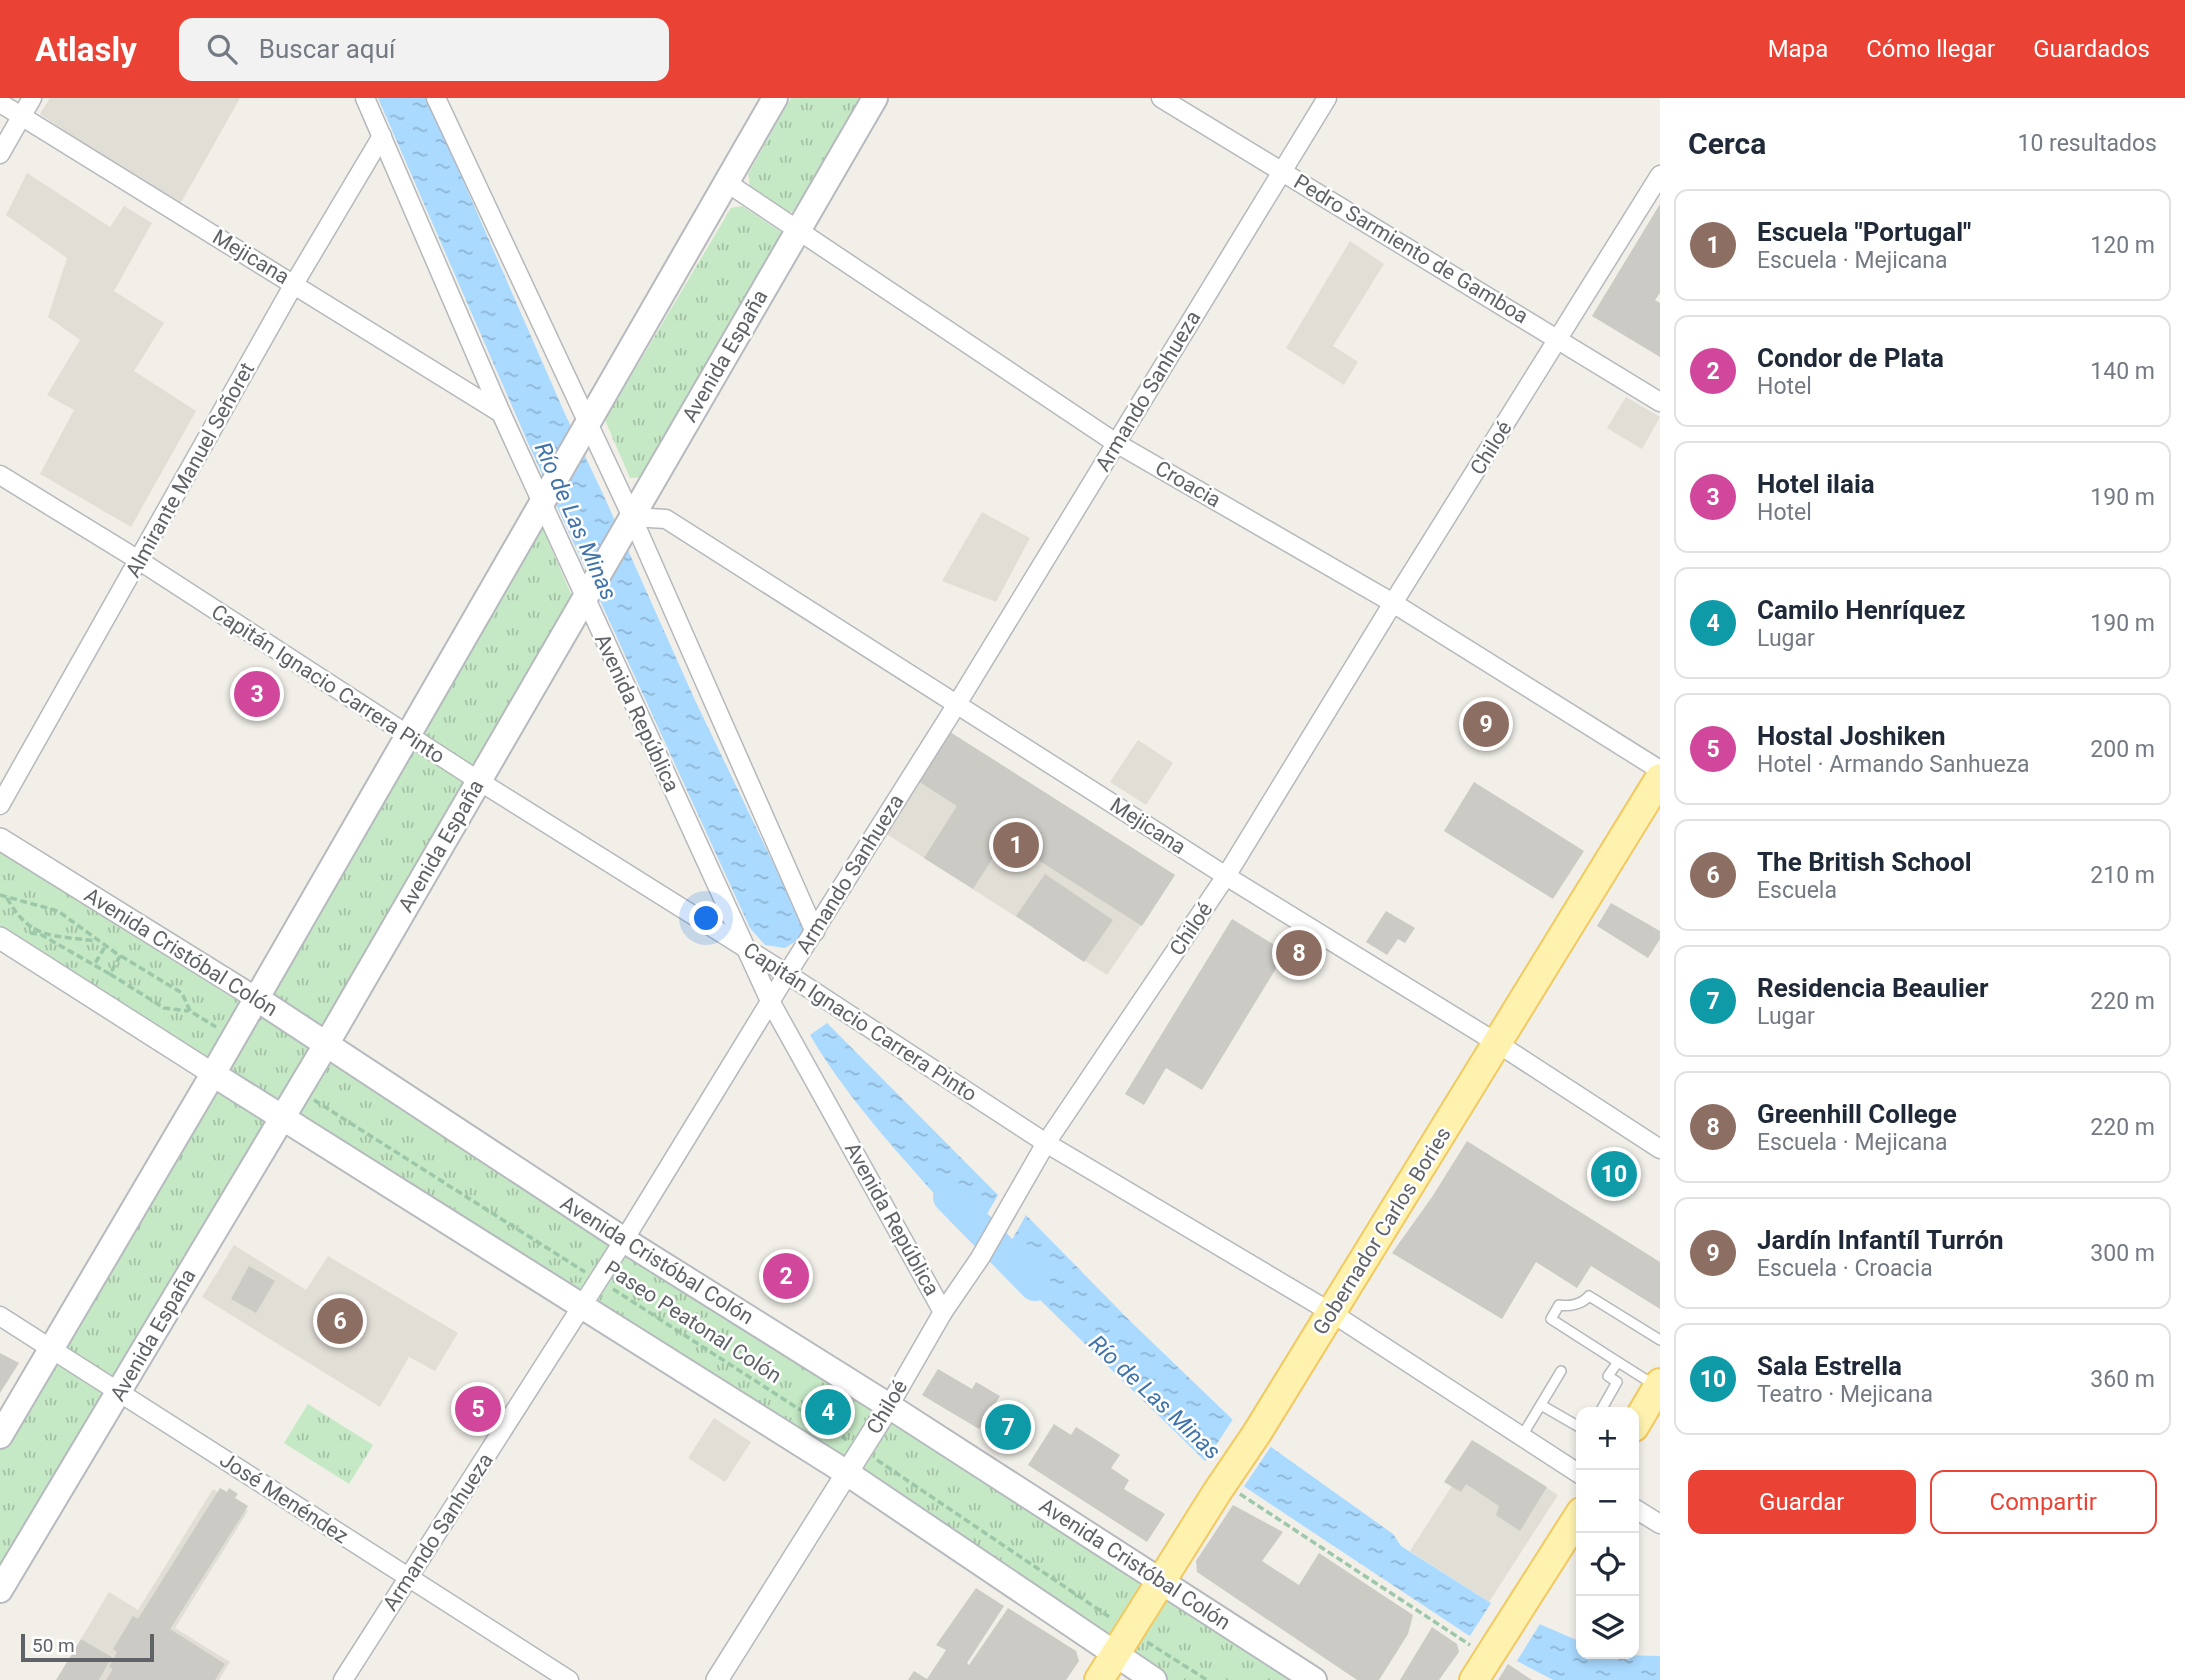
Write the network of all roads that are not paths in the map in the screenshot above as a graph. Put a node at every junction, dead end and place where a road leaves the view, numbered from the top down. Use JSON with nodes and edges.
{"nodes":[{"id":1,"x":32,"y":98,"type":"edge"},
{"id":2,"x":365,"y":98,"type":"edge"},
{"id":3,"x":436,"y":98,"type":"edge"},
{"id":4,"x":775,"y":98,"type":"edge"},
{"id":5,"x":875,"y":98,"type":"edge"},
{"id":6,"x":1161,"y":98,"type":"edge"},
{"id":7,"x":1327,"y":98,"type":"edge"},
{"id":8,"x":0,"y":103,"type":"edge"},
{"id":9,"x":21,"y":117,"type":"junction"},
{"id":10,"x":382,"y":136,"type":"junction"},
{"id":11,"x":0,"y":154,"type":"edge"},
{"id":12,"x":1283,"y":170,"type":"junction"},
{"id":13,"x":1660,"y":175,"type":"edge"},
{"id":14,"x":726,"y":182,"type":"junction"},
{"id":15,"x":798,"y":229,"type":"junction"},
{"id":16,"x":294,"y":284,"type":"junction"},
{"id":17,"x":1559,"y":340,"type":"junction"},
{"id":18,"x":1660,"y":402,"type":"edge"},
{"id":19,"x":501,"y":413,"type":"junction"},
{"id":20,"x":585,"y":430,"type":"junction"},
{"id":21,"x":1116,"y":443,"type":"junction"},
{"id":22,"x":0,"y":475,"type":"edge"},
{"id":23,"x":545,"y":498,"type":"junction"},
{"id":24,"x":629,"y":523,"type":"junction"},
{"id":25,"x":140,"y":561,"type":"junction"},
{"id":26,"x":587,"y":594,"type":"junction"},
{"id":27,"x":1393,"y":603,"type":"junction"},
{"id":28,"x":957,"y":704,"type":"junction"},
{"id":29,"x":407,"y":735,"type":"junction"},
{"id":30,"x":1660,"y":770,"type":"edge"},
{"id":31,"x":1660,"y":778,"type":"edge"},
{"id":32,"x":479,"y":781,"type":"junction"},
{"id":33,"x":0,"y":806,"type":"edge"},
{"id":34,"x":0,"y":839,"type":"edge"},
{"id":35,"x":1226,"y":876,"type":"junction"},
{"id":36,"x":815,"y":932,"type":"junction"},
{"id":37,"x":0,"y":938,"type":"edge"},
{"id":38,"x":742,"y":945,"type":"junction"},
{"id":39,"x":787,"y":974,"type":"junction"},
{"id":40,"x":256,"y":998,"type":"junction"},
{"id":41,"x":770,"y":1001,"type":"junction"},
{"id":42,"x":327,"y":1043,"type":"junction"},
{"id":43,"x":1497,"y":1043,"type":"junction"},
{"id":44,"x":213,"y":1074,"type":"junction"},
{"id":45,"x":281,"y":1118,"type":"junction"},
{"id":46,"x":1046,"y":1143,"type":"junction"},
{"id":47,"x":1660,"y":1149,"type":"edge"},
{"id":48,"x":624,"y":1240,"type":"junction"},
{"id":49,"x":583,"y":1306,"type":"junction"},
{"id":50,"x":943,"y":1312,"type":"junction"},
{"id":51,"x":1332,"y":1313,"type":"junction"},
{"id":52,"x":0,"y":1316,"type":"edge"},
{"id":53,"x":1660,"y":1340,"type":"edge"},
{"id":54,"x":51,"y":1349,"type":"junction"},
{"id":55,"x":1618,"y":1362,"type":"junction"},
{"id":56,"x":1562,"y":1371,"type":"dead end"},
{"id":57,"x":1659,"y":1385,"type":"edge"},
{"id":58,"x":120,"y":1393,"type":"junction"},
{"id":59,"x":1541,"y":1405,"type":"junction"},
{"id":60,"x":889,"y":1406,"type":"junction"},
{"id":61,"x":1603,"y":1407,"type":"edge"},
{"id":62,"x":1639,"y":1419,"type":"edge"},
{"id":63,"x":1576,"y":1425,"type":"edge"},
{"id":64,"x":0,"y":1436,"type":"edge"},
{"id":65,"x":1522,"y":1436,"type":"junction"},
{"id":66,"x":1576,"y":1472,"type":"edge"},
{"id":67,"x":847,"y":1474,"type":"junction"},
{"id":68,"x":1639,"y":1511,"type":"edge"},
{"id":69,"x":1576,"y":1520,"type":"edge"},
{"id":70,"x":1660,"y":1524,"type":"edge"},
{"id":71,"x":408,"y":1577,"type":"junction"},
{"id":72,"x":1161,"y":1581,"type":"junction"},
{"id":73,"x":0,"y":1590,"type":"edge"},
{"id":74,"x":1115,"y":1655,"type":"junction"},
{"id":75,"x":1481,"y":1669,"type":"edge"},
{"id":76,"x":343,"y":1680,"type":"edge"},
{"id":77,"x":569,"y":1680,"type":"edge"},
{"id":78,"x":717,"y":1680,"type":"edge"},
{"id":79,"x":1099,"y":1680,"type":"edge"},
{"id":80,"x":1154,"y":1680,"type":"edge"},
{"id":81,"x":1314,"y":1680,"type":"edge"}],
"edges":[{"from":1,"to":9,"type":"street"},
{"from":2,"to":10,"type":"street","name":"Avenida República"},
{"from":3,"to":20,"type":"street"},
{"from":4,"to":14,"type":"main road"},
{"from":5,"to":15,"type":"main road","name":"Avenida España"},
{"from":6,"to":12,"type":"street","name":"Pedro Sarmiento de Gamboa"},
{"from":7,"to":12,"type":"street","name":"Armando Sanhueza"},
{"from":8,"to":9,"type":"street","name":"Mejicana"},
{"from":9,"to":11,"type":"street"},
{"from":9,"to":16,"type":"street","name":"Mejicana"},
{"from":10,"to":16,"type":"street","name":"Almirante Manuel Señoret"},
{"from":10,"to":19,"type":"street","name":"Avenida República"},
{"from":12,"to":17,"type":"street","name":"Pedro Sarmiento de Gamboa"},
{"from":12,"to":21,"type":"street","name":"Armando Sanhueza"},
{"from":13,"to":17,"type":"street","name":"Chiloé"},
{"from":14,"to":15,"type":"street","name":"Croacia"},
{"from":14,"to":20,"type":"main road"},
{"from":15,"to":21,"type":"street","name":"Croacia"},
{"from":15,"to":24,"type":"main road","name":"Avenida España"},
{"from":16,"to":19,"type":"street","name":"Mejicana"},
{"from":16,"to":25,"type":"street","name":"Almirante Manuel Señoret"},
{"from":17,"to":18,"type":"street","name":"Pedro Sarmiento de Gamboa"},
{"from":17,"to":27,"type":"street","name":"Chiloé"},
{"from":19,"to":23,"type":"street","name":"Avenida República"},
{"from":20,"to":23,"type":"main road"},
{"from":20,"to":24,"type":"street"},
{"from":21,"to":27,"type":"street","name":"Croacia"},
{"from":21,"to":28,"type":"street","name":"Armando Sanhueza"},
{"from":22,"to":25,"type":"street","name":"Capitán Ignacio Carrera Pinto"},
{"from":23,"to":26,"type":"street","name":"Avenida República"},
{"from":23,"to":29,"type":"main road"},
{"from":24,"to":26,"type":"main road","name":"Avenida España"},
{"from":24,"to":28,"type":"street","name":"Mejicana"},
{"from":24,"to":36,"type":"street"},
{"from":25,"to":29,"type":"street","name":"Capitán Ignacio Carrera Pinto"},
{"from":25,"to":33,"type":"street","name":"Almirante Manuel Señoret"},
{"from":26,"to":32,"type":"main road","name":"Avenida España"},
{"from":26,"to":38,"type":"street","name":"Avenida República"},
{"from":27,"to":30,"type":"street","name":"Croacia"},
{"from":27,"to":35,"type":"street","name":"Chiloé"},
{"from":28,"to":35,"type":"street","name":"Mejicana"},
{"from":28,"to":36,"type":"street","name":"Armando Sanhueza"},
{"from":29,"to":32,"type":"street","name":"Capitán Ignacio Carrera Pinto"},
{"from":29,"to":40,"type":"main road"},
{"from":31,"to":43,"type":"main road","name":"Gobernador Carlos Bories"},
{"from":32,"to":38,"type":"street","name":"Capitán Ignacio Carrera Pinto"},
{"from":32,"to":42,"type":"main road","name":"Avenida España"},
{"from":34,"to":40,"type":"street","name":"Avenida Cristóbal Colón"},
{"from":35,"to":43,"type":"street","name":"Mejicana"},
{"from":35,"to":46,"type":"street","name":"Chiloé"},
{"from":36,"to":39,"type":"street","name":"Armando Sanhueza"},
{"from":37,"to":44,"type":"street"},
{"from":38,"to":39,"type":"street","name":"Capitán Ignacio Carrera Pinto"},
{"from":38,"to":41,"type":"street","name":"Avenida República"},
{"from":39,"to":41,"type":"street","name":"Armando Sanhueza"},
{"from":39,"to":46,"type":"street","name":"Capitán Ignacio Carrera Pinto"},
{"from":40,"to":42,"type":"main road","name":"Avenida Cristóbal Colón"},
{"from":40,"to":44,"type":"main road"},
{"from":41,"to":48,"type":"street","name":"Armando Sanhueza"},
{"from":41,"to":50,"type":"street","name":"Avenida República"},
{"from":42,"to":45,"type":"main road","name":"Avenida España"},
{"from":42,"to":48,"type":"main road","name":"Avenida Cristóbal Colón"},
{"from":43,"to":47,"type":"street","name":"Mejicana"},
{"from":43,"to":51,"type":"main road","name":"Gobernador Carlos Bories"},
{"from":44,"to":45,"type":"main road"},
{"from":44,"to":54,"type":"main road"},
{"from":45,"to":49,"type":"main road"},
{"from":45,"to":58,"type":"main road","name":"Avenida España"},
{"from":46,"to":50,"type":"street","name":"Chiloé"},
{"from":46,"to":51,"type":"street","name":"Capitán Ignacio Carrera Pinto"},
{"from":48,"to":49,"type":"street","name":"Armando Sanhueza"},
{"from":48,"to":60,"type":"main road","name":"Avenida Cristóbal Colón"},
{"from":49,"to":67,"type":"main road"},
{"from":49,"to":71,"type":"street","name":"Armando Sanhueza"},
{"from":50,"to":60,"type":"street","name":"Chiloé"},
{"from":51,"to":65,"type":"street","name":"Capitán Ignacio Carrera Pinto"},
{"from":51,"to":72,"type":"main road","name":"Gobernador Carlos Bories"},
{"from":52,"to":54,"type":"street","name":"José Menéndez"},
{"from":53,"to":55,"type":"lane"},
{"from":54,"to":58,"type":"street","name":"José Menéndez"},
{"from":54,"to":64,"type":"main road"},
{"from":55,"to":57,"type":"lane"},
{"from":55,"to":61,"type":"lane"},
{"from":56,"to":59,"type":"lane"},
{"from":57,"to":62,"type":"main road"},
{"from":58,"to":71,"type":"street","name":"José Menéndez"},
{"from":58,"to":73,"type":"main road","name":"Avenida España"},
{"from":59,"to":63,"type":"lane"},
{"from":59,"to":65,"type":"lane"},
{"from":60,"to":67,"type":"street","name":"Chiloé"},
{"from":60,"to":72,"type":"main road","name":"Avenida Cristóbal Colón"},
{"from":65,"to":66,"type":"street","name":"Capitán Ignacio Carrera Pinto"},
{"from":67,"to":74,"type":"main road"},
{"from":67,"to":78,"type":"street","name":"Chiloé"},
{"from":68,"to":70,"type":"street"},
{"from":69,"to":75,"type":"main road"},
{"from":71,"to":76,"type":"street","name":"Armando Sanhueza"},
{"from":71,"to":77,"type":"street","name":"José Menéndez"},
{"from":72,"to":74,"type":"main road","name":"Gobernador Carlos Bories"},
{"from":72,"to":81,"type":"main road","name":"Avenida Cristóbal Colón"},
{"from":74,"to":79,"type":"main road","name":"Gobernador Carlos Bories"},
{"from":74,"to":80,"type":"main road"}]}
